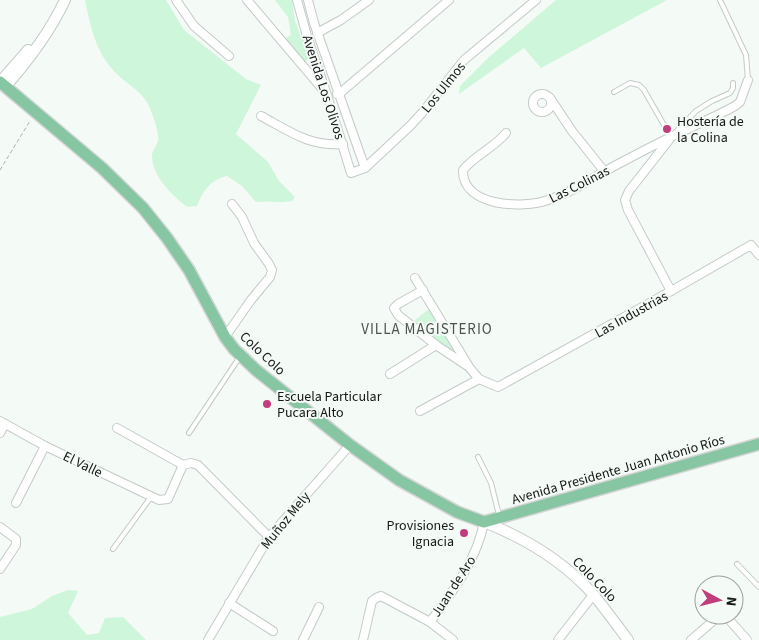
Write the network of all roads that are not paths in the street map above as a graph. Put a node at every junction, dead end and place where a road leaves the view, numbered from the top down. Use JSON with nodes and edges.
{"nodes":[{"id":1,"x":58,"y":0,"type":"edge"},
{"id":2,"x":65,"y":0,"type":"edge"},
{"id":3,"x":176,"y":0,"type":"edge"},
{"id":4,"x":247,"y":0,"type":"edge"},
{"id":5,"x":297,"y":0,"type":"edge"},
{"id":6,"x":308,"y":0,"type":"edge"},
{"id":7,"x":369,"y":0,"type":"edge"},
{"id":8,"x":449,"y":0,"type":"edge"},
{"id":9,"x":536,"y":0,"type":"edge"},
{"id":10,"x":720,"y":0,"type":"edge"},
{"id":11,"x":361,"y":3,"type":"edge"},
{"id":12,"x":318,"y":33,"type":"junction"},
{"id":13,"x":228,"y":56,"type":"dead end"},
{"id":14,"x":748,"y":80,"type":"joint"},
{"id":15,"x":733,"y":83,"type":"dead end"},
{"id":16,"x":2,"y":84,"type":"edge"},
{"id":17,"x":614,"y":92,"type":"dead end"},
{"id":18,"x":340,"y":94,"type":"junction"},
{"id":19,"x":327,"y":96,"type":"junction"},
{"id":20,"x":550,"y":98,"type":"dead end"},
{"id":21,"x":261,"y":116,"type":"dead end"},
{"id":22,"x":506,"y":133,"type":"dead end"},
{"id":23,"x":672,"y":136,"type":"junction"},
{"id":24,"x":343,"y":144,"type":"junction"},
{"id":25,"x":365,"y":168,"type":"junction"},
{"id":26,"x":604,"y":171,"type":"junction"},
{"id":27,"x":351,"y":173,"type":"joint"},
{"id":28,"x":232,"y":204,"type":"dead end"},
{"id":29,"x":758,"y":251,"type":"edge"},
{"id":30,"x":415,"y":278,"type":"dead end"},
{"id":31,"x":423,"y":290,"type":"junction"},
{"id":32,"x":671,"y":291,"type":"junction"},
{"id":33,"x":226,"y":338,"type":"junction"},
{"id":34,"x":436,"y":345,"type":"junction"},
{"id":35,"x":240,"y":355,"type":"junction"},
{"id":36,"x":469,"y":367,"type":"junction"},
{"id":37,"x":390,"y":374,"type":"dead end"},
{"id":38,"x":479,"y":378,"type":"junction"},
{"id":39,"x":420,"y":411,"type":"dead end"},
{"id":40,"x":2,"y":422,"type":"edge"},
{"id":41,"x":117,"y":428,"type":"dead end"},
{"id":42,"x":0,"y":433,"type":"edge"},
{"id":43,"x":189,"y":433,"type":"dead end"},
{"id":44,"x":759,"y":444,"type":"edge"},
{"id":45,"x":350,"y":445,"type":"junction"},
{"id":46,"x":45,"y":446,"type":"junction"},
{"id":47,"x":478,"y":457,"type":"dead end"},
{"id":48,"x":183,"y":466,"type":"junction"},
{"id":49,"x":151,"y":497,"type":"junction"},
{"id":50,"x":16,"y":503,"type":"dead end"},
{"id":51,"x":499,"y":518,"type":"junction"},
{"id":52,"x":484,"y":522,"type":"junction"},
{"id":53,"x":0,"y":527,"type":"edge"},
{"id":54,"x":269,"y":537,"type":"junction"},
{"id":55,"x":113,"y":550,"type":"dead end"},
{"id":56,"x":736,"y":564,"type":"dead end"},
{"id":57,"x":0,"y":569,"type":"edge"},
{"id":58,"x":759,"y":587,"type":"edge"},
{"id":59,"x":593,"y":595,"type":"junction"},
{"id":60,"x":229,"y":603,"type":"junction"},
{"id":61,"x":319,"y":607,"type":"dead end"},
{"id":62,"x":430,"y":622,"type":"junction"},
{"id":63,"x":708,"y":625,"type":"edge"},
{"id":64,"x":733,"y":625,"type":"edge"},
{"id":65,"x":273,"y":631,"type":"dead end"},
{"id":66,"x":208,"y":640,"type":"edge"},
{"id":67,"x":303,"y":640,"type":"edge"},
{"id":68,"x":363,"y":640,"type":"edge"},
{"id":69,"x":453,"y":640,"type":"edge"},
{"id":70,"x":558,"y":640,"type":"edge"},
{"id":71,"x":628,"y":640,"type":"edge"},
{"id":72,"x":691,"y":640,"type":"edge"},
{"id":73,"x":747,"y":640,"type":"edge"}],
"edges":[{"from":1,"to":16,"type":"street"},
{"from":2,"to":16,"type":"street"},
{"from":3,"to":13,"type":"street"},
{"from":4,"to":19,"type":"street"},
{"from":5,"to":19,"type":"street","name":"Avenida Los Olivos"},
{"from":6,"to":12,"type":"street","name":"Avenida Los Olivos"},
{"from":7,"to":11,"type":"street"},
{"from":8,"to":18,"type":"street"},
{"from":9,"to":25,"type":"street","name":"Los Ulmos"},
{"from":10,"to":14,"type":"lane"},
{"from":11,"to":12,"type":"street"},
{"from":12,"to":18,"type":"street","name":"Avenida Los Olivos"},
{"from":14,"to":23,"type":"street","name":"Las Colinas"},
{"from":15,"to":23,"type":"lane"},
{"from":16,"to":33,"type":"main road","name":"Colo Colo"},
{"from":17,"to":23,"type":"lane"},
{"from":18,"to":19,"type":"street"},
{"from":18,"to":25,"type":"street","name":"Avenida Los Olivos"},
{"from":19,"to":24,"type":"street","name":"Avenida Los Olivos"},
{"from":20,"to":26,"type":"street"},
{"from":21,"to":24,"type":"street"},
{"from":22,"to":26,"type":"street","name":"Las Colinas"},
{"from":23,"to":26,"type":"street","name":"Las Colinas"},
{"from":23,"to":32,"type":"street","name":"Las Colinas"},
{"from":24,"to":27,"type":"street","name":"Avenida Los Olivos"},
{"from":25,"to":27,"type":"street","name":"Los Ulmos"},
{"from":28,"to":33,"type":"street"},
{"from":29,"to":32,"type":"street","name":"Las Industrias"},
{"from":30,"to":31,"type":"street"},
{"from":31,"to":34,"type":"street"},
{"from":31,"to":36,"type":"street"},
{"from":32,"to":38,"type":"street","name":"Las Industrias"},
{"from":33,"to":35,"type":"main road","name":"Colo Colo"},
{"from":34,"to":36,"type":"street"},
{"from":34,"to":37,"type":"street"},
{"from":35,"to":43,"type":"lane"},
{"from":35,"to":45,"type":"main road","name":"Colo Colo"},
{"from":36,"to":38,"type":"street"},
{"from":38,"to":39,"type":"street"},
{"from":40,"to":42,"type":"street"},
{"from":40,"to":46,"type":"street","name":"El Valle"},
{"from":41,"to":48,"type":"street"},
{"from":44,"to":51,"type":"main road","name":"Avenida Presidente Juan Antonio Ríos"},
{"from":45,"to":52,"type":"main road","name":"Colo Colo"},
{"from":45,"to":54,"type":"street","name":"Muñoz Mely"},
{"from":46,"to":49,"type":"street","name":"El Valle"},
{"from":46,"to":50,"type":"street"},
{"from":47,"to":51,"type":"lane"},
{"from":48,"to":49,"type":"street","name":"El Valle"},
{"from":48,"to":54,"type":"street"},
{"from":49,"to":55,"type":"lane"},
{"from":51,"to":52,"type":"main road","name":"Avenida Presidente Juan Antonio Ríos"},
{"from":52,"to":59,"type":"street","name":"Colo Colo"},
{"from":52,"to":62,"type":"street","name":"Juan de Aro"},
{"from":53,"to":57,"type":"street"},
{"from":54,"to":60,"type":"street","name":"Muñoz Mely"},
{"from":56,"to":58,"type":"lane"},
{"from":59,"to":70,"type":"street"},
{"from":59,"to":71,"type":"street","name":"Colo Colo"},
{"from":60,"to":65,"type":"street"},
{"from":60,"to":66,"type":"street","name":"Muñoz Mely"},
{"from":61,"to":67,"type":"street"},
{"from":62,"to":68,"type":"street"},
{"from":62,"to":69,"type":"street"},
{"from":63,"to":72,"type":"street"},
{"from":64,"to":73,"type":"street"}]}
